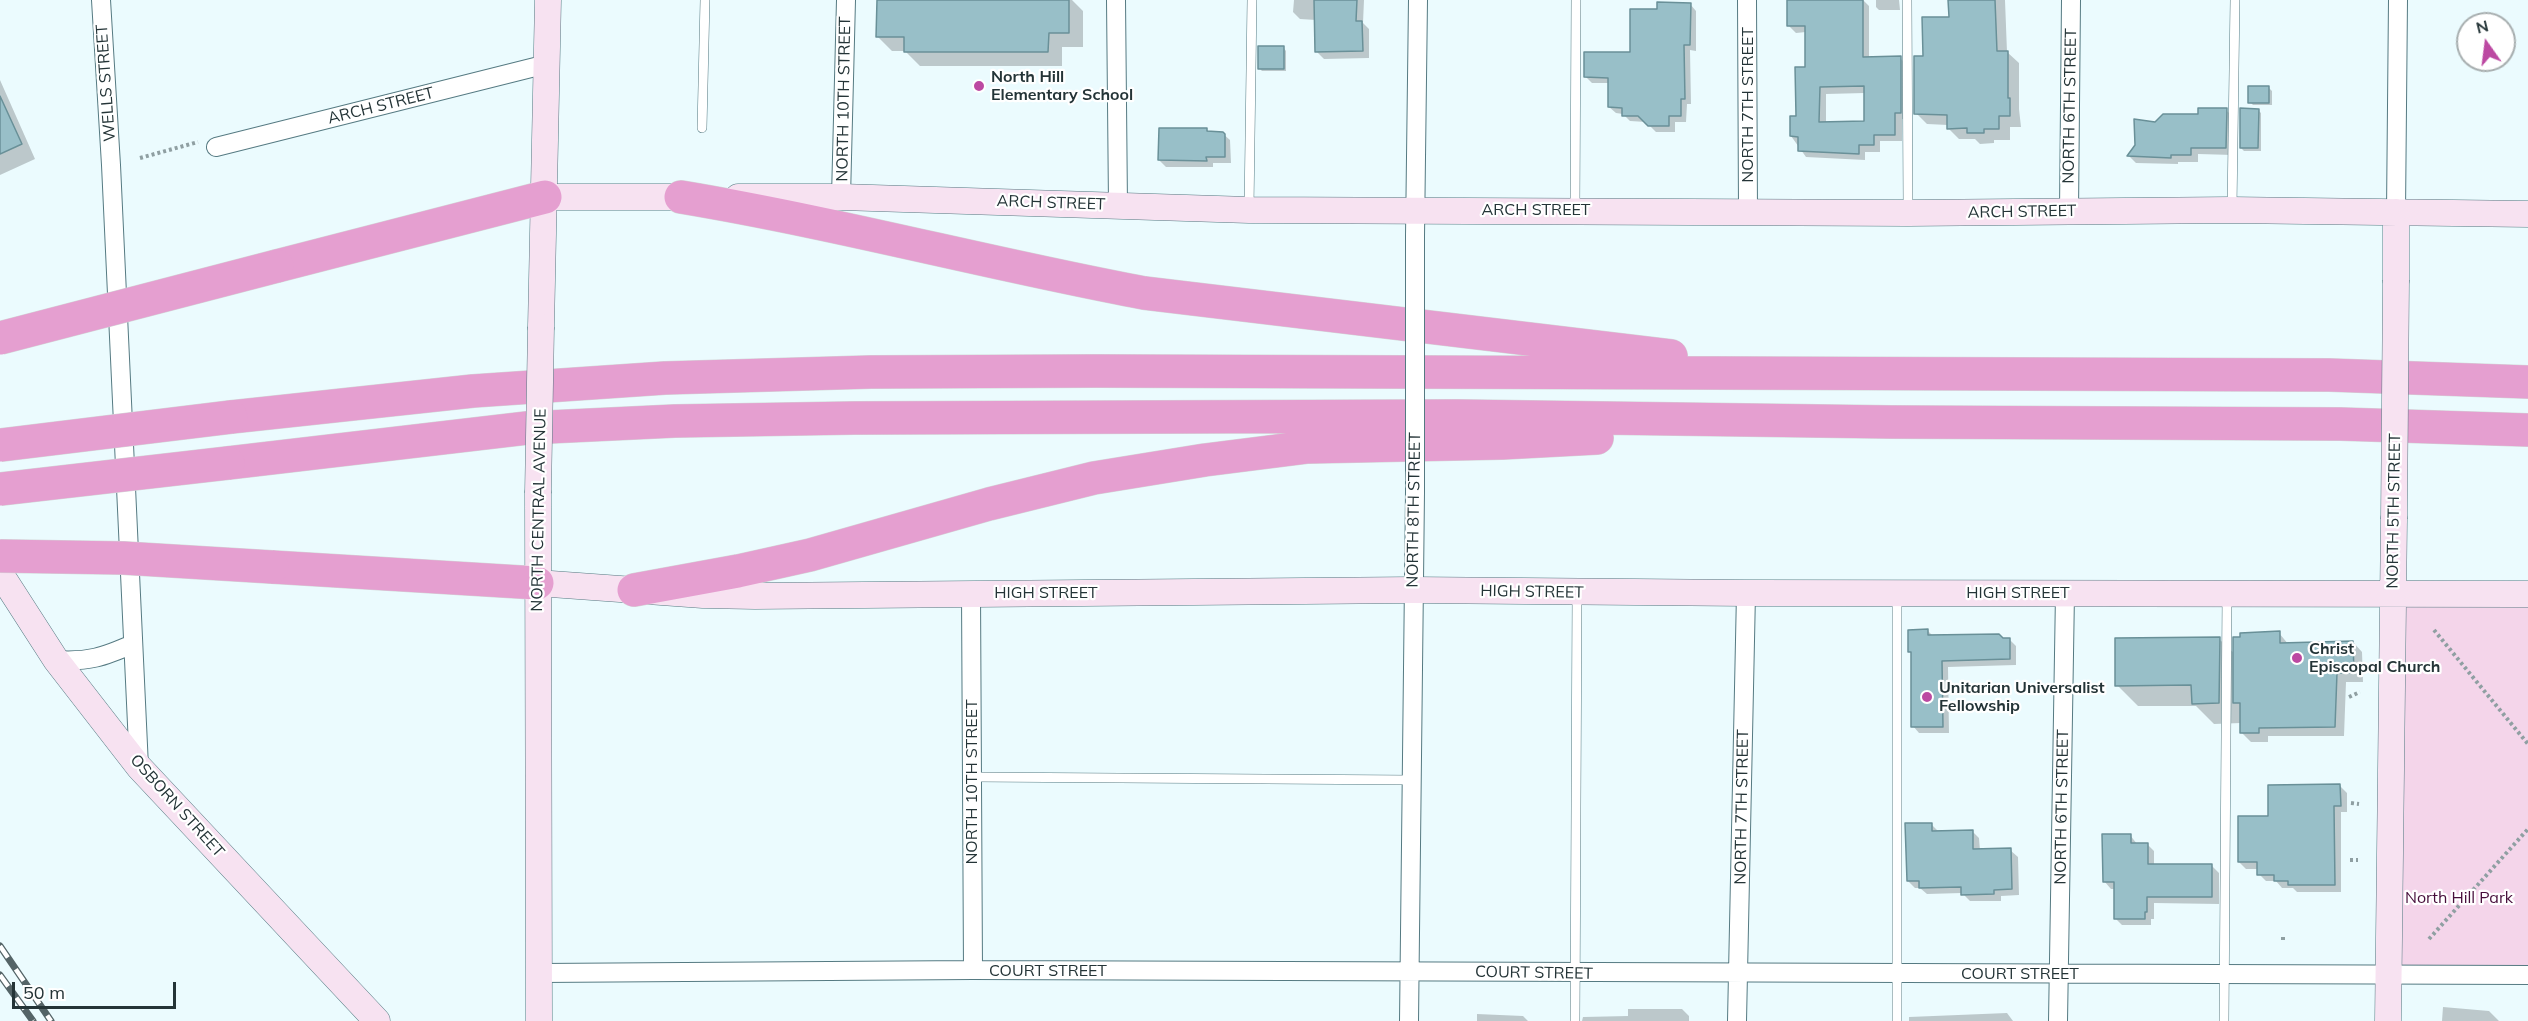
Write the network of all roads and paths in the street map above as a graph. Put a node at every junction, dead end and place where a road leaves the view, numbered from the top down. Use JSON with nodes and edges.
{"nodes":[{"id":1,"x":101,"y":0,"type":"edge"},
{"id":2,"x":548,"y":0,"type":"edge"},
{"id":3,"x":705,"y":0,"type":"edge"},
{"id":4,"x":846,"y":0,"type":"edge"},
{"id":5,"x":1116,"y":0,"type":"edge"},
{"id":6,"x":1252,"y":0,"type":"edge"},
{"id":7,"x":1418,"y":0,"type":"edge"},
{"id":8,"x":1576,"y":0,"type":"edge"},
{"id":9,"x":1748,"y":0,"type":"edge"},
{"id":10,"x":1907,"y":0,"type":"edge"},
{"id":11,"x":2071,"y":0,"type":"edge"},
{"id":12,"x":2235,"y":0,"type":"edge"},
{"id":13,"x":2398,"y":0,"type":"edge"},
{"id":14,"x":547,"y":64,"type":"junction"},
{"id":15,"x":702,"y":128,"type":"dead end"},
{"id":16,"x":207,"y":145,"type":"joint"},
{"id":17,"x":140,"y":158,"type":"dead end"},
{"id":18,"x":545,"y":197,"type":"junction"},
{"id":19,"x":681,"y":197,"type":"junction"},
{"id":20,"x":841,"y":197,"type":"junction"},
{"id":21,"x":1118,"y":205,"type":"junction"},
{"id":22,"x":1414,"y":209,"type":"junction"},
{"id":23,"x":1249,"y":210,"type":"junction"},
{"id":24,"x":1575,"y":210,"type":"junction"},
{"id":25,"x":2232,"y":210,"type":"junction"},
{"id":26,"x":1748,"y":211,"type":"junction"},
{"id":27,"x":2069,"y":211,"type":"junction"},
{"id":28,"x":2396,"y":212,"type":"junction"},
{"id":29,"x":1908,"y":213,"type":"junction"},
{"id":30,"x":2528,"y":214,"type":"edge"},
{"id":31,"x":0,"y":338,"type":"edge"},
{"id":32,"x":1834,"y":375,"type":"junction"},
{"id":33,"x":2528,"y":382,"type":"edge"},
{"id":34,"x":1891,"y":422,"type":"junction"},
{"id":35,"x":2528,"y":430,"type":"edge"},
{"id":36,"x":0,"y":445,"type":"edge"},
{"id":37,"x":0,"y":489,"type":"edge"},
{"id":38,"x":0,"y":556,"type":"edge"},
{"id":39,"x":0,"y":573,"type":"edge"},
{"id":40,"x":537,"y":583,"type":"junction"},
{"id":41,"x":634,"y":590,"type":"junction"},
{"id":42,"x":1413,"y":590,"type":"junction"},
{"id":43,"x":1577,"y":592,"type":"junction"},
{"id":44,"x":2227,"y":592,"type":"junction"},
{"id":45,"x":2393,"y":592,"type":"junction"},
{"id":46,"x":971,"y":593,"type":"junction"},
{"id":47,"x":1746,"y":593,"type":"junction"},
{"id":48,"x":1898,"y":593,"type":"junction"},
{"id":49,"x":2065,"y":593,"type":"junction"},
{"id":50,"x":2528,"y":594,"type":"edge"},
{"id":51,"x":2434,"y":630,"type":"dead end"},
{"id":52,"x":133,"y":644,"type":"junction"},
{"id":53,"x":56,"y":660,"type":"junction"},
{"id":54,"x":2360,"y":692,"type":"dead end"},
{"id":55,"x":2349,"y":697,"type":"dead end"},
{"id":56,"x":2528,"y":744,"type":"edge"},
{"id":57,"x":139,"y":767,"type":"junction"},
{"id":58,"x":973,"y":777,"type":"junction"},
{"id":59,"x":1413,"y":780,"type":"junction"},
{"id":60,"x":2351,"y":803,"type":"dead end"},
{"id":61,"x":2359,"y":804,"type":"dead end"},
{"id":62,"x":2528,"y":829,"type":"edge"},
{"id":63,"x":2350,"y":860,"type":"dead end"},
{"id":64,"x":2358,"y":860,"type":"dead end"},
{"id":65,"x":2429,"y":939,"type":"dead end"},
{"id":66,"x":973,"y":970,"type":"junction"},
{"id":67,"x":1411,"y":972,"type":"junction"},
{"id":68,"x":541,"y":973,"type":"junction"},
{"id":69,"x":1738,"y":973,"type":"junction"},
{"id":70,"x":1575,"y":974,"type":"junction"},
{"id":71,"x":1897,"y":974,"type":"junction"},
{"id":72,"x":2059,"y":974,"type":"junction"},
{"id":73,"x":2389,"y":974,"type":"junction"},
{"id":74,"x":2225,"y":975,"type":"junction"},
{"id":75,"x":2528,"y":975,"type":"edge"},
{"id":76,"x":372,"y":1020,"type":"edge"},
{"id":77,"x":539,"y":1021,"type":"edge"},
{"id":78,"x":1409,"y":1021,"type":"edge"},
{"id":79,"x":1575,"y":1021,"type":"edge"},
{"id":80,"x":1737,"y":1021,"type":"edge"},
{"id":81,"x":1897,"y":1021,"type":"edge"},
{"id":82,"x":2058,"y":1021,"type":"edge"},
{"id":83,"x":2224,"y":1021,"type":"edge"},
{"id":84,"x":2388,"y":1021,"type":"edge"}],
"edges":[{"from":1,"to":52,"type":"street","name":"WELLS STREET"},
{"from":2,"to":14,"type":"street","name":"NORTH CENTRAL AVENUE"},
{"from":3,"to":15,"type":"lane"},
{"from":4,"to":20,"type":"street","name":"NORTH 10TH STREET"},
{"from":5,"to":21,"type":"street"},
{"from":6,"to":23,"type":"lane"},
{"from":7,"to":22,"type":"street","name":"NORTH 8TH STREET"},
{"from":8,"to":24,"type":"lane"},
{"from":9,"to":26,"type":"street","name":"NORTH 7TH STREET"},
{"from":10,"to":29,"type":"lane"},
{"from":11,"to":27,"type":"street","name":"NORTH 6TH STREET"},
{"from":12,"to":25,"type":"lane"},
{"from":13,"to":28,"type":"street","name":"NORTH 5TH STREET"},
{"from":14,"to":16,"type":"street","name":"ARCH STREET"},
{"from":14,"to":18,"type":"street","name":"NORTH CENTRAL AVENUE"},
{"from":16,"to":17,"type":"path"},
{"from":18,"to":19,"type":"street","name":"ARCH STREET"},
{"from":18,"to":31,"type":"highway","bridge":true},
{"from":18,"to":40,"type":"street","name":"NORTH CENTRAL AVENUE","bridge":true},
{"from":19,"to":20,"type":"street","name":"ARCH STREET"},
{"from":19,"to":32,"type":"highway"},
{"from":20,"to":21,"type":"street","name":"ARCH STREET"},
{"from":21,"to":23,"type":"street","name":"ARCH STREET"},
{"from":22,"to":23,"type":"street","name":"ARCH STREET"},
{"from":22,"to":24,"type":"street","name":"ARCH STREET"},
{"from":22,"to":42,"type":"street","name":"NORTH 8TH STREET","bridge":true},
{"from":24,"to":26,"type":"street","name":"ARCH STREET"},
{"from":25,"to":27,"type":"street","name":"ARCH STREET"},
{"from":25,"to":28,"type":"street","name":"ARCH STREET"},
{"from":26,"to":29,"type":"street","name":"ARCH STREET"},
{"from":27,"to":29,"type":"street","name":"ARCH STREET"},
{"from":28,"to":30,"type":"street","name":"ARCH STREET"},
{"from":28,"to":45,"type":"street","name":"NORTH 5TH STREET","bridge":true},
{"from":32,"to":33,"type":"highway"},
{"from":32,"to":36,"type":"highway","bridge":true},
{"from":34,"to":35,"type":"highway"},
{"from":34,"to":37,"type":"highway","bridge":true},
{"from":34,"to":41,"type":"highway"},
{"from":38,"to":40,"type":"highway","bridge":true},
{"from":39,"to":53,"type":"street","name":"OSBORN STREET"},
{"from":40,"to":41,"type":"street","name":"HIGH STREET"},
{"from":40,"to":68,"type":"street","name":"NORTH CENTRAL AVENUE"},
{"from":41,"to":46,"type":"street","name":"HIGH STREET"},
{"from":42,"to":43,"type":"street","name":"HIGH STREET"},
{"from":42,"to":46,"type":"street","name":"HIGH STREET"},
{"from":42,"to":59,"type":"street","name":"NORTH 8TH STREET"},
{"from":43,"to":47,"type":"street","name":"HIGH STREET"},
{"from":43,"to":70,"type":"lane"},
{"from":44,"to":45,"type":"street","name":"HIGH STREET"},
{"from":44,"to":49,"type":"street","name":"HIGH STREET"},
{"from":44,"to":74,"type":"lane"},
{"from":45,"to":50,"type":"street","name":"HIGH STREET"},
{"from":45,"to":73,"type":"street","name":"NORTH 5TH STREET"},
{"from":46,"to":58,"type":"street","name":"NORTH 10TH STREET"},
{"from":47,"to":48,"type":"street","name":"HIGH STREET"},
{"from":47,"to":69,"type":"street","name":"NORTH 7TH STREET"},
{"from":48,"to":49,"type":"street","name":"HIGH STREET"},
{"from":48,"to":71,"type":"lane"},
{"from":49,"to":72,"type":"street","name":"NORTH 6TH STREET"},
{"from":51,"to":56,"type":"path"},
{"from":52,"to":53,"type":"street"},
{"from":52,"to":57,"type":"street","name":"WELLS STREET"},
{"from":53,"to":57,"type":"street","name":"OSBORN STREET"},
{"from":54,"to":55,"type":"path"},
{"from":57,"to":76,"type":"street","name":"OSBORN STREET"},
{"from":58,"to":59,"type":"lane"},
{"from":58,"to":66,"type":"street","name":"NORTH 10TH STREET"},
{"from":59,"to":67,"type":"street","name":"NORTH 8TH STREET"},
{"from":60,"to":61,"type":"path"},
{"from":62,"to":65,"type":"path"},
{"from":63,"to":64,"type":"path"},
{"from":66,"to":67,"type":"street","name":"COURT STREET"},
{"from":66,"to":68,"type":"street","name":"COURT STREET"},
{"from":67,"to":70,"type":"street","name":"COURT STREET"},
{"from":67,"to":78,"type":"street","name":"NORTH 8TH STREET"},
{"from":68,"to":77,"type":"street","name":"NORTH CENTRAL AVENUE"},
{"from":69,"to":70,"type":"street","name":"COURT STREET"},
{"from":69,"to":71,"type":"street","name":"COURT STREET"},
{"from":69,"to":80,"type":"street","name":"NORTH 7TH STREET"},
{"from":70,"to":79,"type":"lane"},
{"from":71,"to":72,"type":"street","name":"COURT STREET"},
{"from":71,"to":81,"type":"lane"},
{"from":72,"to":74,"type":"street","name":"COURT STREET"},
{"from":72,"to":82,"type":"street","name":"NORTH 6TH STREET"},
{"from":73,"to":74,"type":"street","name":"COURT STREET"},
{"from":73,"to":75,"type":"street","name":"COURT STREET"},
{"from":73,"to":84,"type":"street","name":"NORTH 5TH STREET"},
{"from":74,"to":83,"type":"lane"}]}
